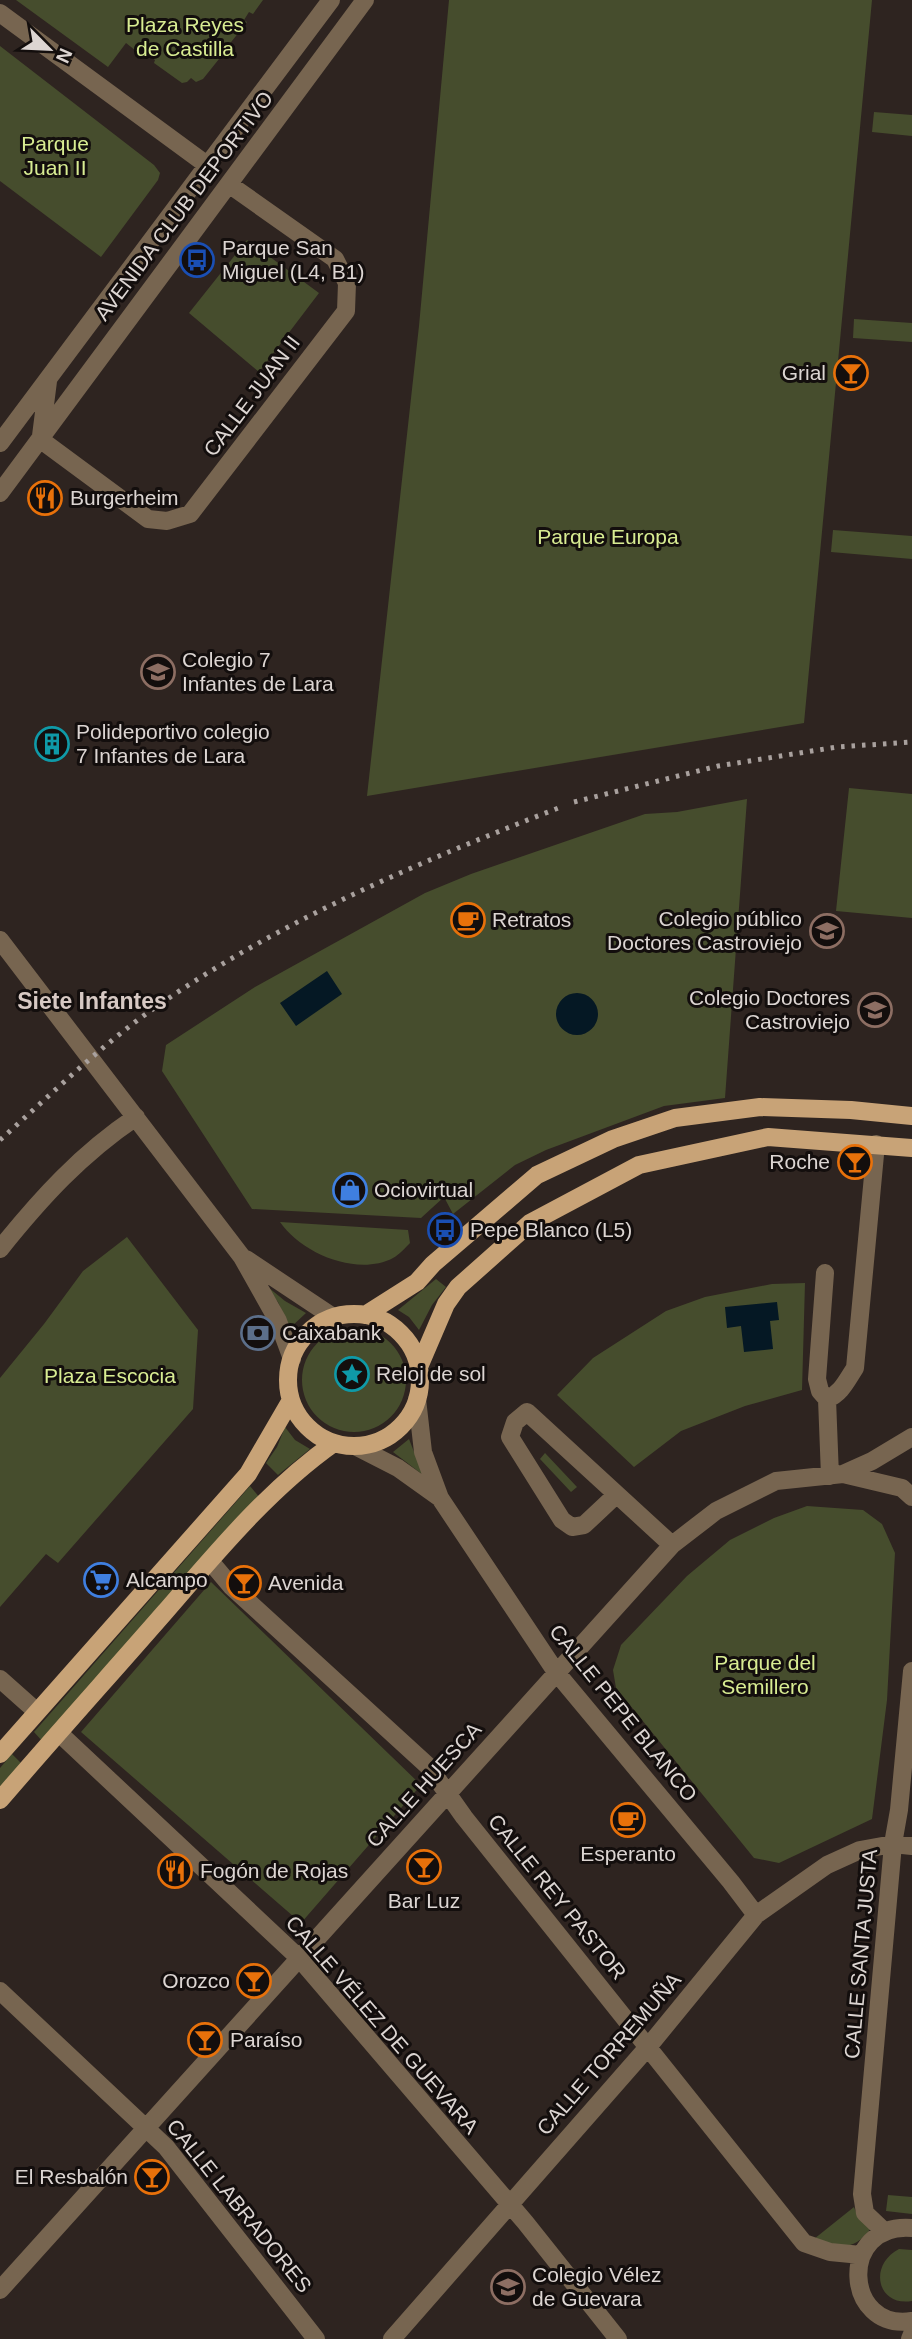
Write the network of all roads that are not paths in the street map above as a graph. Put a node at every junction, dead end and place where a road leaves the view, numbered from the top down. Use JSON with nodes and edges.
{"nodes":[{"id":1,"x":331,"y":0,"type":"edge"},
{"id":2,"x":365,"y":0,"type":"edge"},
{"id":3,"x":0,"y":13,"type":"edge"},
{"id":4,"x":208,"y":165,"type":"junction"},
{"id":5,"x":230,"y":185,"type":"junction"},
{"id":6,"x":48,"y":379,"type":"junction"},
{"id":7,"x":7,"y":418,"type":"edge"},
{"id":8,"x":41,"y":440,"type":"junction"},
{"id":9,"x":0,"y":443,"type":"edge"},
{"id":10,"x":0,"y":493,"type":"edge"},
{"id":11,"x":0,"y":940,"type":"edge"},
{"id":12,"x":912,"y":1116,"type":"edge"},
{"id":13,"x":136,"y":1117,"type":"junction"},
{"id":14,"x":876,"y":1144,"type":"junction"},
{"id":15,"x":912,"y":1148,"type":"edge"},
{"id":16,"x":0,"y":1249,"type":"edge"},
{"id":17,"x":242,"y":1257,"type":"junction"},
{"id":18,"x":825,"y":1273,"type":"dead end"},
{"id":19,"x":365,"y":1315,"type":"junction"},
{"id":20,"x":333,"y":1318,"type":"junction"},
{"id":21,"x":292,"y":1359,"type":"junction"},
{"id":22,"x":419,"y":1367,"type":"junction"},
{"id":23,"x":418,"y":1399,"type":"junction"},
{"id":24,"x":827,"y":1399,"type":"junction"},
{"id":25,"x":291,"y":1400,"type":"junction"},
{"id":26,"x":912,"y":1437,"type":"edge"},
{"id":27,"x":334,"y":1443,"type":"junction"},
{"id":28,"x":355,"y":1447,"type":"junction"},
{"id":29,"x":836,"y":1475,"type":"junction"},
{"id":30,"x":616,"y":1496,"type":"junction"},
{"id":31,"x":912,"y":1497,"type":"edge"},
{"id":32,"x":440,"y":1499,"type":"junction"},
{"id":33,"x":672,"y":1545,"type":"junction"},
{"id":34,"x":210,"y":1561,"type":"junction"},
{"id":35,"x":912,"y":1671,"type":"edge"},
{"id":36,"x":556,"y":1672,"type":"junction"},
{"id":37,"x":0,"y":1679,"type":"edge"},
{"id":38,"x":36,"y":1711,"type":"junction"},
{"id":39,"x":908,"y":1730,"type":"edge"},
{"id":40,"x":59,"y":1733,"type":"junction"},
{"id":41,"x":0,"y":1754,"type":"edge"},
{"id":42,"x":448,"y":1793,"type":"junction"},
{"id":43,"x":0,"y":1800,"type":"edge"},
{"id":44,"x":893,"y":1844,"type":"junction"},
{"id":45,"x":912,"y":1846,"type":"edge"},
{"id":46,"x":756,"y":1915,"type":"junction"},
{"id":47,"x":299,"y":1958,"type":"junction"},
{"id":48,"x":0,"y":1991,"type":"edge"},
{"id":49,"x":648,"y":2047,"type":"junction"},
{"id":50,"x":146,"y":2128,"type":"junction"},
{"id":51,"x":510,"y":2207,"type":"junction"},
{"id":52,"x":912,"y":2228,"type":"edge"},
{"id":53,"x":885,"y":2232,"type":"junction"},
{"id":54,"x":861,"y":2255,"type":"junction"},
{"id":55,"x":0,"y":2290,"type":"edge"},
{"id":56,"x":912,"y":2320,"type":"edge"},
{"id":57,"x":912,"y":2334,"type":"edge"},
{"id":58,"x":316,"y":2339,"type":"edge"},
{"id":59,"x":391,"y":2339,"type":"edge"},
{"id":60,"x":618,"y":2339,"type":"edge"},
{"id":61,"x":910,"y":2339,"type":"edge"}],
"edges":[{"from":1,"to":4,"type":"street","name":"AVENIDA CLUB DEPORTIVO"},
{"from":2,"to":5,"type":"street","name":"AVENIDA CLUB DEPORTIVO"},
{"from":3,"to":4,"type":"street"},
{"from":4,"to":6,"type":"street","name":"AVENIDA CLUB DEPORTIVO"},
{"from":5,"to":8,"type":"street","name":"AVENIDA CLUB DEPORTIVO"},
{"from":5,"to":8,"type":"street","name":"CALLE JUAN II"},
{"from":6,"to":7,"type":"street","name":"AVENIDA CLUB DEPORTIVO"},
{"from":6,"to":8,"type":"street"},
{"from":7,"to":9,"type":"street","name":"AVENIDA CLUB DEPORTIVO"},
{"from":8,"to":10,"type":"street","name":"AVENIDA CLUB DEPORTIVO"},
{"from":11,"to":13,"type":"street"},
{"from":12,"to":19,"type":"main road"},
{"from":13,"to":16,"type":"street"},
{"from":13,"to":17,"type":"street"},
{"from":14,"to":15,"type":"main road"},
{"from":14,"to":22,"type":"main road"},
{"from":14,"to":24,"type":"street"},
{"from":17,"to":20,"type":"street"},
{"from":17,"to":21,"type":"street"},
{"from":18,"to":24,"type":"street"},
{"from":19,"to":20,"type":"main road"},
{"from":19,"to":22,"type":"main road"},
{"from":20,"to":21,"type":"main road"},
{"from":21,"to":25,"type":"main road"},
{"from":22,"to":23,"type":"main road"},
{"from":23,"to":28,"type":"main road"},
{"from":23,"to":32,"type":"street","name":"CALLE PEPE BLANCO"},
{"from":24,"to":29,"type":"street"},
{"from":25,"to":27,"type":"main road"},
{"from":25,"to":38,"type":"main road"},
{"from":26,"to":29,"type":"street","name":"CALLE HUESCA"},
{"from":27,"to":28,"type":"main road"},
{"from":27,"to":34,"type":"main road"},
{"from":28,"to":32,"type":"street","name":"CALLE PEPE BLANCO"},
{"from":29,"to":31,"type":"street","name":"CALLE HUESCA"},
{"from":29,"to":33,"type":"street","name":"CALLE HUESCA"},
{"from":30,"to":30,"type":"street"},
{"from":30,"to":33,"type":"street"},
{"from":32,"to":36,"type":"street","name":"CALLE PEPE BLANCO"},
{"from":33,"to":36,"type":"street","name":"CALLE HUESCA"},
{"from":34,"to":40,"type":"main road"},
{"from":34,"to":42,"type":"street","name":"CALLE REY PASTOR"},
{"from":35,"to":39,"type":"street","name":"CALLE SANTA JUSTA"},
{"from":36,"to":42,"type":"street","name":"CALLE HUESCA"},
{"from":36,"to":46,"type":"street","name":"CALLE PEPE BLANCO"},
{"from":37,"to":38,"type":"street"},
{"from":38,"to":41,"type":"main road"},
{"from":39,"to":44,"type":"street","name":"CALLE SANTA JUSTA"},
{"from":40,"to":43,"type":"main road"},
{"from":40,"to":47,"type":"street","name":"CALLE VÉLEZ DE GUEVARA"},
{"from":42,"to":47,"type":"street","name":"CALLE HUESCA"},
{"from":42,"to":49,"type":"street","name":"CALLE REY PASTOR"},
{"from":44,"to":45,"type":"street","name":"CALLE TORREMUÑA"},
{"from":44,"to":46,"type":"street","name":"CALLE TORREMUÑA"},
{"from":44,"to":53,"type":"street","name":"CALLE SANTA JUSTA"},
{"from":46,"to":49,"type":"street","name":"CALLE TORREMUÑA"},
{"from":47,"to":50,"type":"street","name":"CALLE HUESCA"},
{"from":47,"to":51,"type":"street","name":"CALLE VÉLEZ DE GUEVARA"},
{"from":48,"to":50,"type":"street","name":"CALLE LABRADORES"},
{"from":49,"to":51,"type":"street","name":"CALLE TORREMUÑA"},
{"from":49,"to":54,"type":"street","name":"CALLE REY PASTOR"},
{"from":50,"to":55,"type":"street","name":"CALLE HUESCA"},
{"from":50,"to":58,"type":"street","name":"CALLE LABRADORES"},
{"from":51,"to":59,"type":"street","name":"CALLE TORREMUÑA"},
{"from":51,"to":60,"type":"street","name":"CALLE VÉLEZ DE GUEVARA"},
{"from":52,"to":53,"type":"street"},
{"from":53,"to":54,"type":"street"},
{"from":54,"to":56,"type":"street"},
{"from":57,"to":61,"type":"street"}]}
